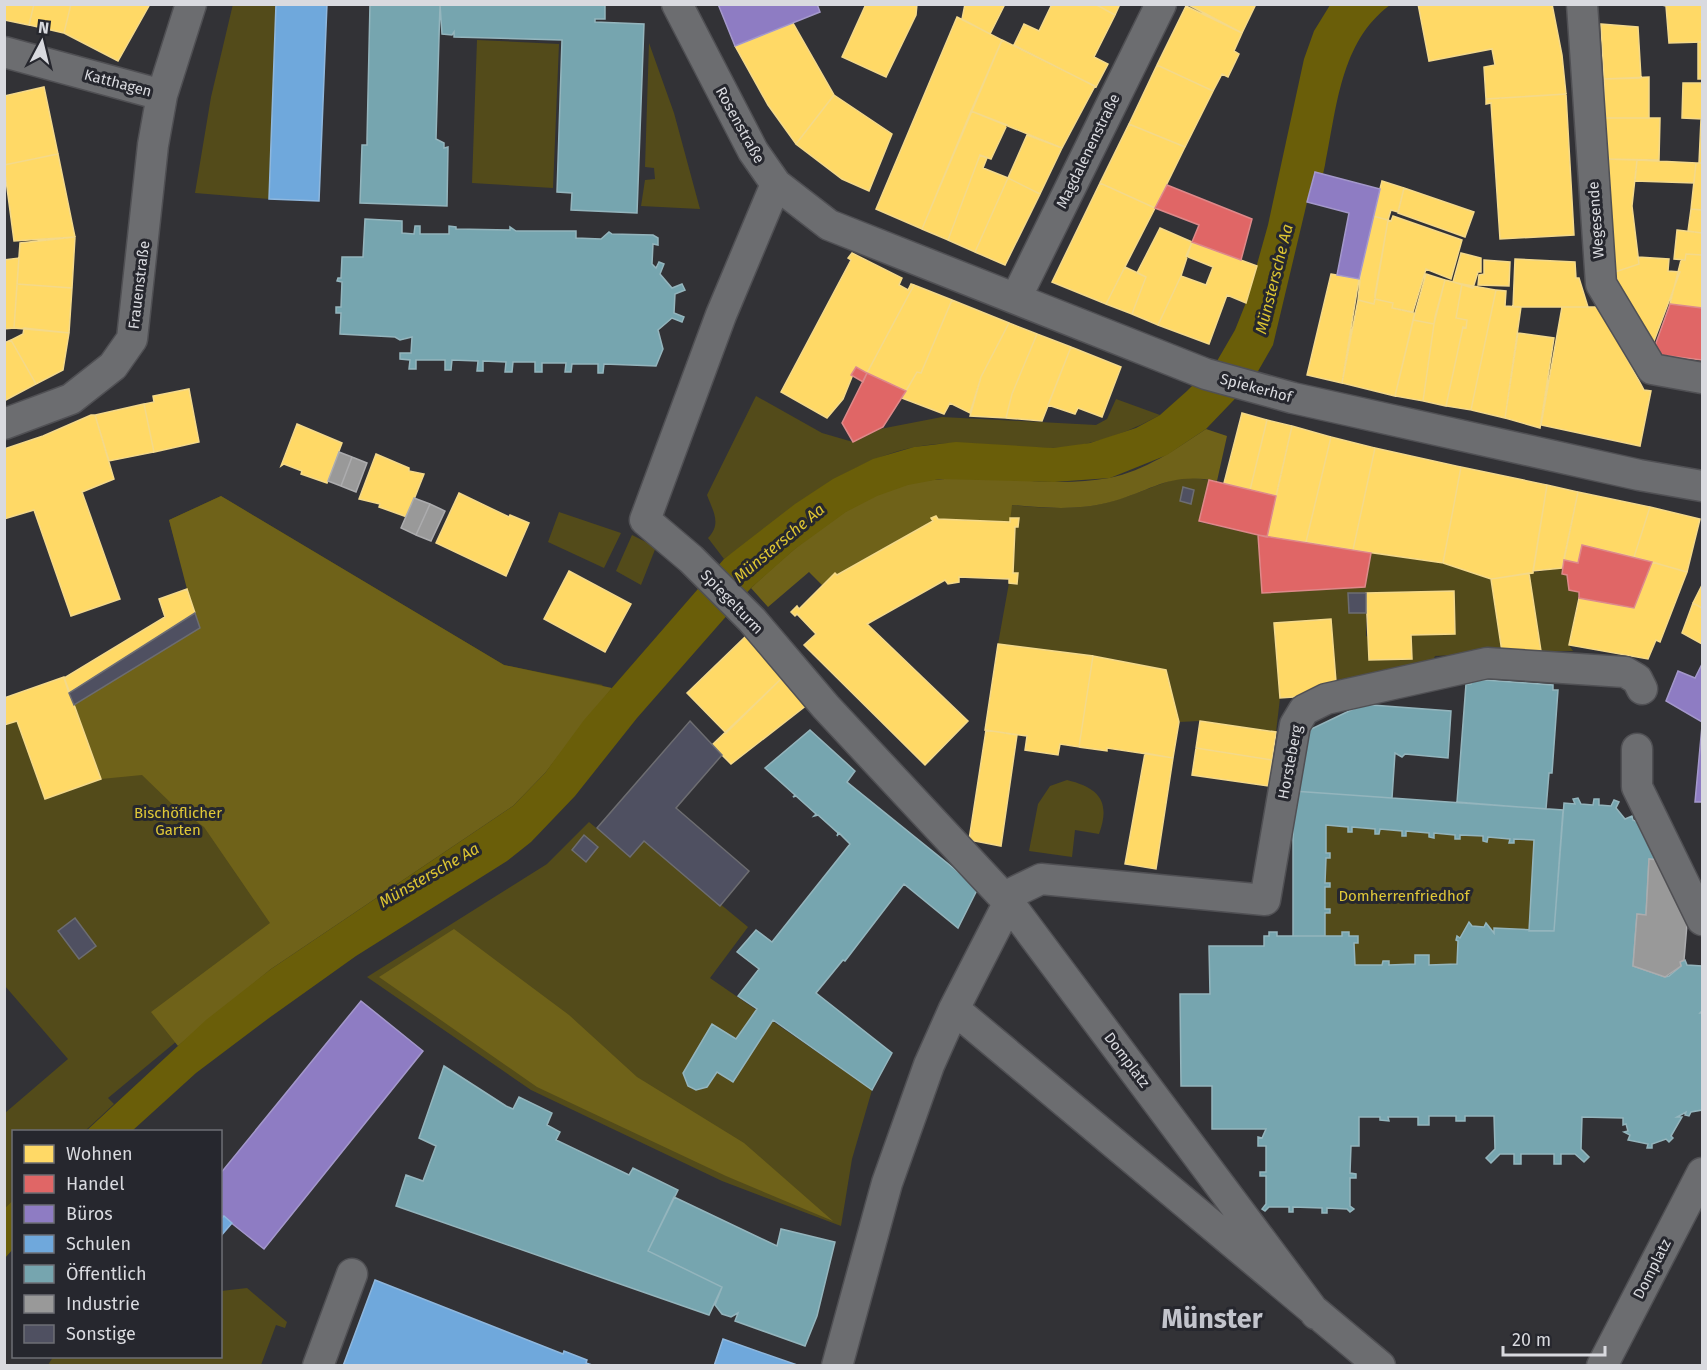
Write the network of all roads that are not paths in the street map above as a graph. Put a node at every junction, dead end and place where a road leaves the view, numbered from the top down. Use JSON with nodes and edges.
{"nodes":[{"id":1,"x":191,"y":4,"type":"edge"},
{"id":2,"x":677,"y":4,"type":"edge"},
{"id":3,"x":1161,"y":4,"type":"edge"},
{"id":4,"x":1582,"y":4,"type":"edge"},
{"id":5,"x":4,"y":52,"type":"edge"},
{"id":6,"x":162,"y":95,"type":"junction"},
{"id":7,"x":153,"y":145,"type":"joint"},
{"id":8,"x":776,"y":184,"type":"junction"},
{"id":9,"x":829,"y":225,"type":"joint"},
{"id":10,"x":1016,"y":298,"type":"junction"},
{"id":11,"x":1702,"y":378,"type":"edge"},
{"id":12,"x":4,"y":424,"type":"edge"},
{"id":13,"x":1702,"y":486,"type":"edge"},
{"id":14,"x":1642,"y":689,"type":"dead end"},
{"id":15,"x":1637,"y":749,"type":"dead end"},
{"id":16,"x":1009,"y":903,"type":"junction"},
{"id":17,"x":1702,"y":920,"type":"edge"},
{"id":18,"x":954,"y":1009,"type":"junction"},
{"id":19,"x":1702,"y":1173,"type":"edge"},
{"id":20,"x":352,"y":1274,"type":"dead end"},
{"id":21,"x":1316,"y":1314,"type":"junction"},
{"id":22,"x":318,"y":1365,"type":"edge"},
{"id":23,"x":837,"y":1365,"type":"edge"},
{"id":24,"x":1380,"y":1365,"type":"edge"},
{"id":25,"x":1602,"y":1365,"type":"edge"}],
"edges":[{"from":1,"to":6,"type":"street","name":"Katthagen"},
{"from":2,"to":8,"type":"street","name":"Rosenstraße"},
{"from":3,"to":10,"type":"street","name":"Magdalenenstraße"},
{"from":4,"to":11,"type":"street","name":"Wegesende"},
{"from":5,"to":6,"type":"street","name":"Katthagen"},
{"from":6,"to":7,"type":"street","name":"Katthagen"},
{"from":7,"to":12,"type":"street","name":"Frauenstraße"},
{"from":8,"to":9,"type":"street","name":"Rosenstraße"},
{"from":8,"to":16,"type":"street","name":"Spiegelturm"},
{"from":9,"to":10,"type":"street","name":"Spiekerhof"},
{"from":10,"to":13,"type":"street","name":"Spiekerhof"},
{"from":14,"to":16,"type":"street","name":"Horsteberg"},
{"from":15,"to":17,"type":"street"},
{"from":16,"to":18,"type":"street"},
{"from":16,"to":21,"type":"street","name":"Domplatz"},
{"from":18,"to":21,"type":"street","name":"Domplatz"},
{"from":18,"to":23,"type":"street"},
{"from":19,"to":25,"type":"street","name":"Domplatz"},
{"from":20,"to":22,"type":"street"},
{"from":21,"to":24,"type":"street","name":"Domplatz"}]}
